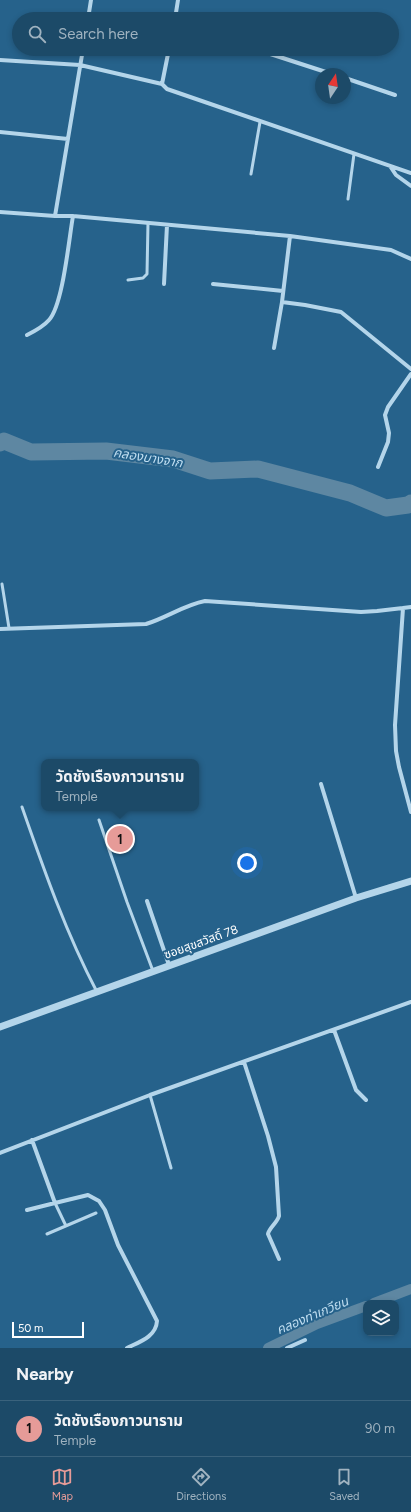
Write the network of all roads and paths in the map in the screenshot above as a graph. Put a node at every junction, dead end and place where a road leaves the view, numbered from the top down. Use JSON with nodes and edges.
{"nodes":[{"id":1,"x":91,"y":0,"type":"edge"},
{"id":2,"x":178,"y":0,"type":"edge"},
{"id":3,"x":89,"y":12,"type":"edge"},
{"id":4,"x":176,"y":12,"type":"edge"},
{"id":5,"x":82,"y":56,"type":"edge"},
{"id":6,"x":168,"y":56,"type":"edge"},
{"id":7,"x":277,"y":56,"type":"edge"},
{"id":8,"x":0,"y":60,"type":"edge"},
{"id":9,"x":80,"y":65,"type":"junction"},
{"id":10,"x":315,"y":68,"type":"edge"},
{"id":11,"x":351,"y":80,"type":"edge"},
{"id":12,"x":162,"y":84,"type":"junction"},
{"id":13,"x":395,"y":94,"type":"dead end"},
{"id":14,"x":260,"y":122,"type":"junction"},
{"id":15,"x":0,"y":132,"type":"edge"},
{"id":16,"x":68,"y":139,"type":"junction"},
{"id":17,"x":354,"y":154,"type":"junction"},
{"id":18,"x":390,"y":166,"type":"junction"},
{"id":19,"x":411,"y":173,"type":"edge"},
{"id":20,"x":251,"y":174,"type":"dead end"},
{"id":21,"x":411,"y":186,"type":"edge"},
{"id":22,"x":348,"y":199,"type":"dead end"},
{"id":23,"x":0,"y":212,"type":"edge"},
{"id":24,"x":56,"y":216,"type":"junction"},
{"id":25,"x":73,"y":216,"type":"junction"},
{"id":26,"x":148,"y":223,"type":"junction"},
{"id":27,"x":168,"y":224,"type":"junction"},
{"id":28,"x":290,"y":236,"type":"junction"},
{"id":29,"x":411,"y":259,"type":"edge"},
{"id":30,"x":128,"y":280,"type":"dead end"},
{"id":31,"x":164,"y":284,"type":"dead end"},
{"id":32,"x":213,"y":284,"type":"dead end"},
{"id":33,"x":283,"y":291,"type":"junction"},
{"id":34,"x":282,"y":302,"type":"junction"},
{"id":35,"x":27,"y":335,"type":"dead end"},
{"id":36,"x":274,"y":348,"type":"dead end"},
{"id":37,"x":411,"y":368,"type":"edge"},
{"id":38,"x":411,"y":374,"type":"edge"},
{"id":39,"x":378,"y":467,"type":"dead end"},
{"id":40,"x":2,"y":584,"type":"dead end"},
{"id":41,"x":411,"y":607,"type":"edge"},
{"id":42,"x":403,"y":608,"type":"junction"},
{"id":43,"x":9,"y":628,"type":"junction"},
{"id":44,"x":0,"y":629,"type":"edge"},
{"id":45,"x":321,"y":784,"type":"dead end"},
{"id":46,"x":22,"y":807,"type":"dead end"},
{"id":47,"x":411,"y":812,"type":"edge"},
{"id":48,"x":99,"y":820,"type":"dead end"},
{"id":49,"x":411,"y":881,"type":"edge"},
{"id":50,"x":356,"y":898,"type":"junction"},
{"id":51,"x":147,"y":901,"type":"dead end"},
{"id":52,"x":169,"y":965,"type":"junction"},
{"id":53,"x":152,"y":971,"type":"junction"},
{"id":54,"x":97,"y":992,"type":"junction"},
{"id":55,"x":411,"y":1002,"type":"edge"},
{"id":56,"x":0,"y":1027,"type":"edge"},
{"id":57,"x":334,"y":1030,"type":"junction"},
{"id":58,"x":244,"y":1062,"type":"junction"},
{"id":59,"x":150,"y":1095,"type":"junction"},
{"id":60,"x":366,"y":1100,"type":"dead end"},
{"id":61,"x":32,"y":1140,"type":"junction"},
{"id":62,"x":0,"y":1152,"type":"edge"},
{"id":63,"x":171,"y":1168,"type":"dead end"},
{"id":64,"x":55,"y":1203,"type":"junction"},
{"id":65,"x":27,"y":1210,"type":"dead end"},
{"id":66,"x":96,"y":1213,"type":"dead end"},
{"id":67,"x":66,"y":1226,"type":"junction"},
{"id":68,"x":47,"y":1234,"type":"dead end"},
{"id":69,"x":279,"y":1259,"type":"dead end"},
{"id":70,"x":306,"y":1340,"type":"dead end"},
{"id":71,"x":126,"y":1348,"type":"edge"},
{"id":72,"x":288,"y":1348,"type":"edge"}],
"edges":[{"from":1,"to":3,"type":"street"},
{"from":2,"to":4,"type":"street"},
{"from":5,"to":9,"type":"street"},
{"from":6,"to":12,"type":"street"},
{"from":7,"to":10,"type":"street"},
{"from":8,"to":9,"type":"street"},
{"from":9,"to":12,"type":"street"},
{"from":9,"to":16,"type":"street"},
{"from":11,"to":13,"type":"street"},
{"from":12,"to":14,"type":"street"},
{"from":14,"to":17,"type":"street"},
{"from":14,"to":20,"type":"lane"},
{"from":15,"to":16,"type":"street"},
{"from":16,"to":24,"type":"street"},
{"from":17,"to":18,"type":"street"},
{"from":17,"to":22,"type":"lane"},
{"from":18,"to":19,"type":"street"},
{"from":18,"to":21,"type":"street"},
{"from":23,"to":24,"type":"street"},
{"from":24,"to":25,"type":"street"},
{"from":25,"to":26,"type":"street"},
{"from":25,"to":35,"type":"street"},
{"from":26,"to":27,"type":"street"},
{"from":26,"to":30,"type":"lane"},
{"from":27,"to":28,"type":"street"},
{"from":27,"to":31,"type":"street"},
{"from":28,"to":29,"type":"street"},
{"from":28,"to":33,"type":"street"},
{"from":32,"to":33,"type":"street"},
{"from":33,"to":34,"type":"street"},
{"from":34,"to":36,"type":"street"},
{"from":34,"to":37,"type":"street"},
{"from":38,"to":39,"type":"street"},
{"from":40,"to":43,"type":"lane"},
{"from":41,"to":42,"type":"street"},
{"from":42,"to":43,"type":"street"},
{"from":42,"to":47,"type":"street"},
{"from":43,"to":44,"type":"street"},
{"from":45,"to":50,"type":"street"},
{"from":46,"to":54,"type":"lane"},
{"from":48,"to":53,"type":"lane"},
{"from":49,"to":50,"type":"street","name":"ซอยสุขสวัสดิ์ 78"},
{"from":50,"to":52,"type":"street","name":"ซอยสุขสวัสดิ์ 78"},
{"from":51,"to":52,"type":"street"},
{"from":52,"to":53,"type":"street","name":"ซอยสุขสวัสดิ์ 78"},
{"from":53,"to":54,"type":"street","name":"ซอยสุขสวัสดิ์ 78"},
{"from":54,"to":56,"type":"street","name":"ซอยสุขสวัสดิ์ 78"},
{"from":55,"to":57,"type":"street"},
{"from":57,"to":58,"type":"street"},
{"from":57,"to":60,"type":"street"},
{"from":58,"to":59,"type":"street"},
{"from":58,"to":69,"type":"street"},
{"from":59,"to":61,"type":"street"},
{"from":59,"to":63,"type":"lane"},
{"from":61,"to":62,"type":"street"},
{"from":61,"to":64,"type":"street"},
{"from":64,"to":65,"type":"street"},
{"from":64,"to":67,"type":"lane"},
{"from":64,"to":71,"type":"street"},
{"from":66,"to":67,"type":"lane"},
{"from":67,"to":68,"type":"lane"},
{"from":70,"to":72,"type":"street"}]}
